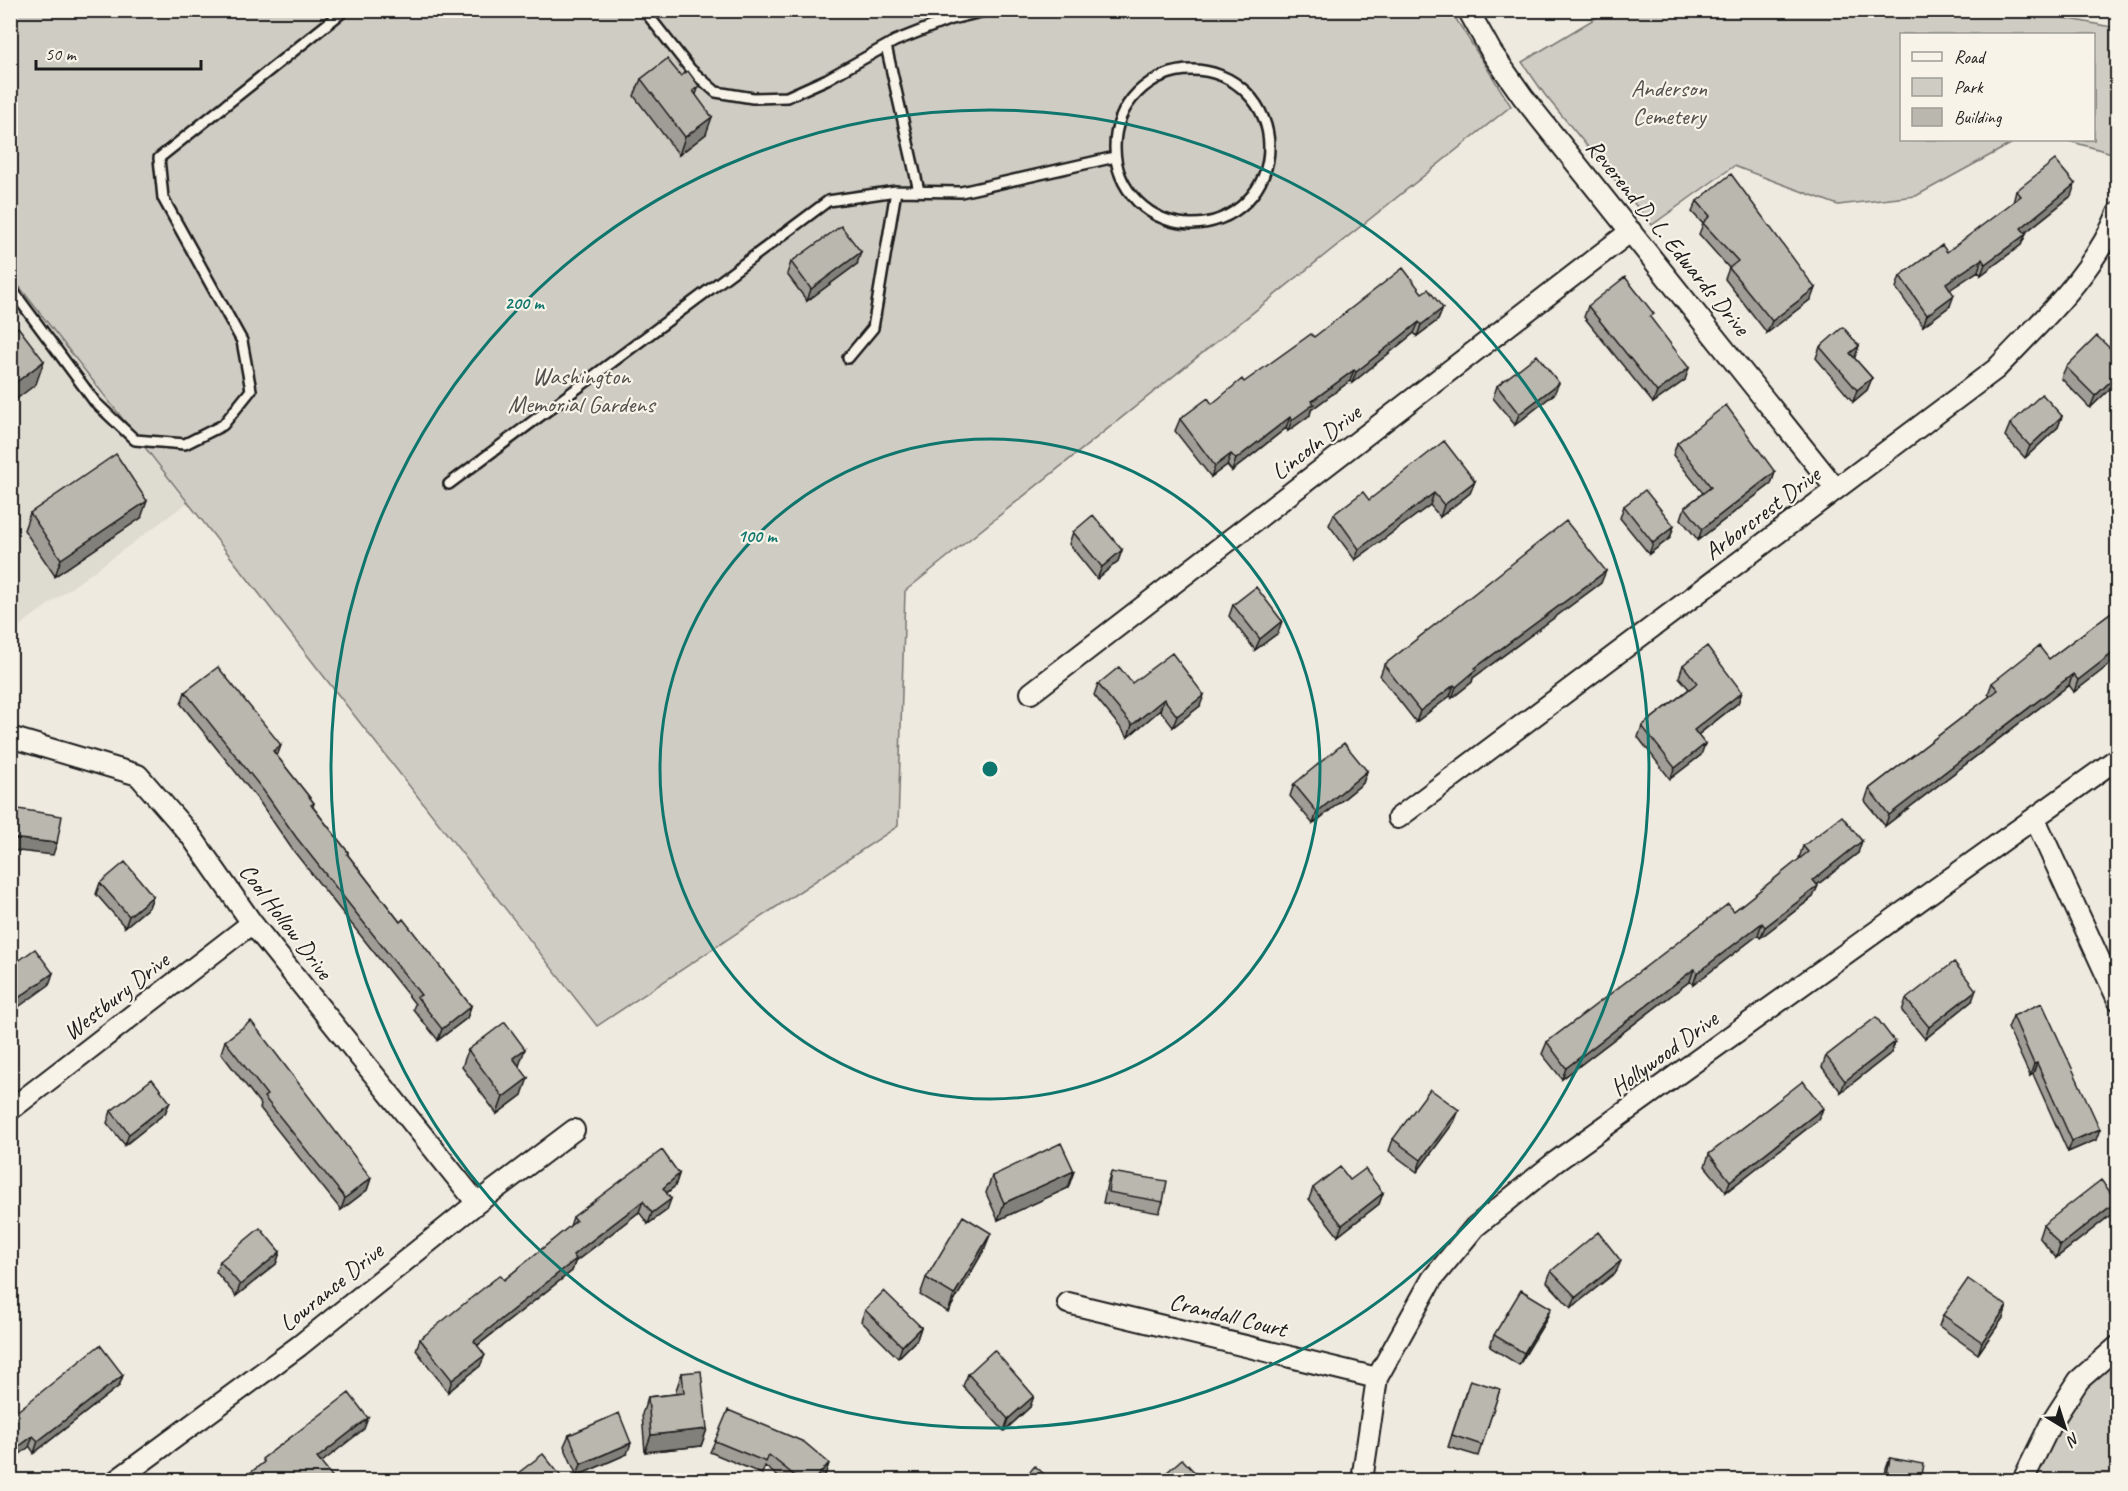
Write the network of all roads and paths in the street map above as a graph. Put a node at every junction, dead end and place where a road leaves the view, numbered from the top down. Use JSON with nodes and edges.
{"nodes":[{"id":1,"x":345,"y":10,"type":"edge"},
{"id":2,"x":644,"y":10,"type":"edge"},
{"id":3,"x":989,"y":10,"type":"edge"},
{"id":4,"x":1468,"y":10,"type":"edge"},
{"id":5,"x":886,"y":46,"type":"junction"},
{"id":6,"x":1115,"y":157,"type":"junction"},
{"id":7,"x":896,"y":191,"type":"junction"},
{"id":8,"x":919,"y":191,"type":"junction"},
{"id":9,"x":2118,"y":213,"type":"edge"},
{"id":10,"x":1631,"y":231,"type":"junction"},
{"id":11,"x":10,"y":287,"type":"edge"},
{"id":12,"x":848,"y":358,"type":"dead end"},
{"id":13,"x":449,"y":484,"type":"dead end"},
{"id":14,"x":1836,"y":489,"type":"junction"},
{"id":15,"x":1031,"y":693,"type":"dead end"},
{"id":16,"x":10,"y":737,"type":"edge"},
{"id":17,"x":2118,"y":758,"type":"edge"},
{"id":18,"x":1398,"y":818,"type":"dead end"},
{"id":19,"x":2035,"y":819,"type":"junction"},
{"id":20,"x":252,"y":923,"type":"junction"},
{"id":21,"x":2118,"y":1000,"type":"edge"},
{"id":22,"x":10,"y":1110,"type":"edge"},
{"id":23,"x":574,"y":1130,"type":"dead end"},
{"id":24,"x":477,"y":1203,"type":"junction"},
{"id":25,"x":1068,"y":1303,"type":"dead end"},
{"id":26,"x":2118,"y":1347,"type":"edge"},
{"id":27,"x":1377,"y":1378,"type":"junction"},
{"id":28,"x":117,"y":1480,"type":"edge"},
{"id":29,"x":1362,"y":1480,"type":"edge"},
{"id":30,"x":2023,"y":1480,"type":"edge"}],
"edges":[{"from":1,"to":11,"type":"lane"},
{"from":2,"to":5,"type":"lane"},
{"from":3,"to":5,"type":"lane"},
{"from":4,"to":10,"type":"street","name":"Reverend D. L. Edwards Drive"},
{"from":5,"to":8,"type":"lane"},
{"from":6,"to":6,"type":"lane"},
{"from":6,"to":8,"type":"lane"},
{"from":7,"to":8,"type":"lane"},
{"from":7,"to":12,"type":"lane"},
{"from":7,"to":13,"type":"lane"},
{"from":9,"to":14,"type":"street","name":"Arborcrest Drive"},
{"from":10,"to":14,"type":"street","name":"Reverend D. L. Edwards Drive"},
{"from":10,"to":15,"type":"street","name":"Lincoln Drive"},
{"from":14,"to":18,"type":"street","name":"Arborcrest Drive"},
{"from":16,"to":20,"type":"street","name":"Cool Hollow Drive"},
{"from":17,"to":19,"type":"street","name":"Hollywood Drive"},
{"from":19,"to":21,"type":"street"},
{"from":19,"to":27,"type":"street","name":"Hollywood Drive"},
{"from":20,"to":22,"type":"street","name":"Westbury Drive"},
{"from":20,"to":24,"type":"street","name":"Cool Hollow Drive"},
{"from":23,"to":24,"type":"street","name":"Lowrance Drive"},
{"from":24,"to":28,"type":"street","name":"Lowrance Drive"},
{"from":25,"to":27,"type":"street","name":"Crandall Court"},
{"from":26,"to":30,"type":"street"},
{"from":27,"to":29,"type":"street","name":"Hollywood Drive"}]}
